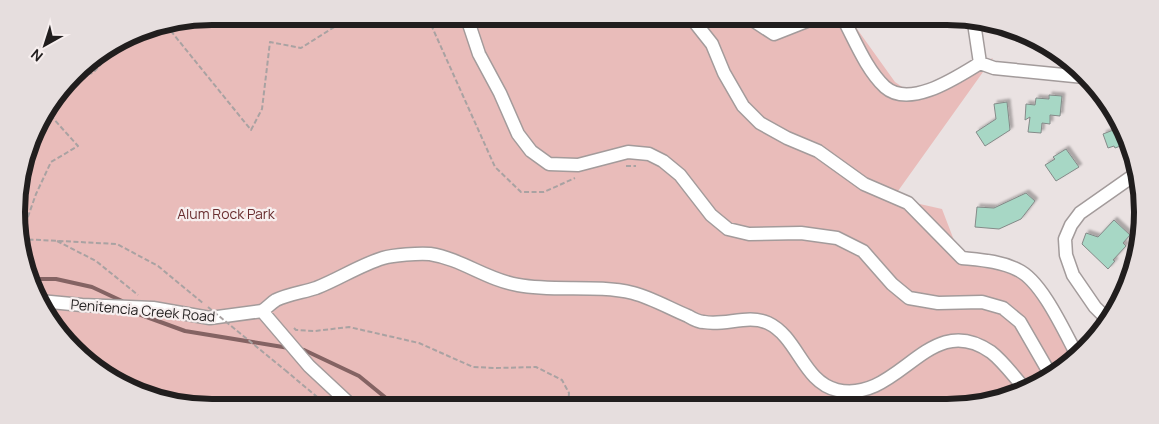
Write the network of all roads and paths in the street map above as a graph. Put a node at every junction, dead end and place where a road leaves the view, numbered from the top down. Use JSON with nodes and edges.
{"nodes":[{"id":1,"x":337,"y":25,"type":"edge"},
{"id":2,"x":469,"y":25,"type":"edge"},
{"id":3,"x":698,"y":25,"type":"edge"},
{"id":4,"x":760,"y":25,"type":"edge"},
{"id":5,"x":797,"y":25,"type":"edge"},
{"id":6,"x":846,"y":25,"type":"edge"},
{"id":7,"x":975,"y":28,"type":"edge"},
{"id":8,"x":170,"y":30,"type":"edge"},
{"id":9,"x":108,"y":57,"type":"edge"},
{"id":10,"x":980,"y":64,"type":"junction"},
{"id":11,"x":85,"y":75,"type":"edge"},
{"id":12,"x":1075,"y":76,"type":"edge"},
{"id":13,"x":51,"y":116,"type":"edge"},
{"id":14,"x":1130,"y":177,"type":"edge"},
{"id":15,"x":25,"y":225,"type":"edge"},
{"id":16,"x":26,"y":228,"type":"edge"},
{"id":17,"x":28,"y":239,"type":"joint"},
{"id":18,"x":56,"y":240,"type":"junction"},
{"id":19,"x":48,"y":301,"type":"edge"},
{"id":20,"x":153,"y":308,"type":"junction"},
{"id":21,"x":262,"y":311,"type":"junction"},
{"id":22,"x":1103,"y":315,"type":"edge"},
{"id":23,"x":288,"y":331,"type":"junction"},
{"id":24,"x":1074,"y":349,"type":"edge"},
{"id":25,"x":1048,"y":369,"type":"edge"},
{"id":26,"x":1021,"y":384,"type":"edge"},
{"id":27,"x":319,"y":399,"type":"edge"},
{"id":28,"x":344,"y":399,"type":"edge"},
{"id":29,"x":569,"y":399,"type":"edge"}],
"edges":[{"from":1,"to":8,"type":"path"},
{"from":2,"to":25,"type":"street"},
{"from":3,"to":24,"type":"street"},
{"from":4,"to":5,"type":"street"},
{"from":6,"to":10,"type":"street"},
{"from":7,"to":10,"type":"street"},
{"from":9,"to":11,"type":"path"},
{"from":10,"to":12,"type":"street"},
{"from":13,"to":15,"type":"path"},
{"from":14,"to":22,"type":"street"},
{"from":16,"to":17,"type":"path"},
{"from":17,"to":18,"type":"path"},
{"from":18,"to":20,"type":"path"},
{"from":18,"to":27,"type":"path","bridge":true},
{"from":19,"to":20,"type":"street","name":"Penitencia Creek Road"},
{"from":20,"to":21,"type":"street","name":"Penitencia Creek Road"},
{"from":21,"to":23,"type":"street"},
{"from":21,"to":26,"type":"street"},
{"from":23,"to":28,"type":"street"},
{"from":23,"to":29,"type":"path"}]}
